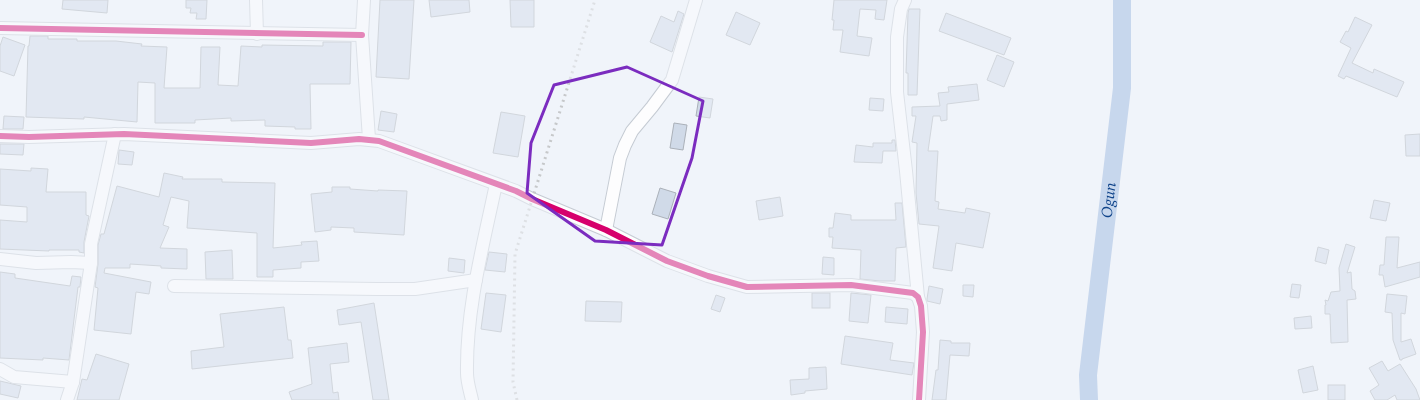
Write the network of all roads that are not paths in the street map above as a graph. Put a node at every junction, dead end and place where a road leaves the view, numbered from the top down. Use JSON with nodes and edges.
{"nodes":[{"id":1,"x":256,"y":0,"type":"edge"},
{"id":2,"x":364,"y":0,"type":"edge"},
{"id":3,"x":696,"y":0,"type":"edge"},
{"id":4,"x":905,"y":0,"type":"edge"},
{"id":5,"x":0,"y":28,"type":"edge"},
{"id":6,"x":257,"y":34,"type":"junction"},
{"id":7,"x":362,"y":35,"type":"junction"},
{"id":8,"x":115,"y":134,"type":"junction"},
{"id":9,"x":0,"y":136,"type":"edge"},
{"id":10,"x":369,"y":139,"type":"junction"},
{"id":11,"x":496,"y":184,"type":"junction"},
{"id":12,"x":606,"y":230,"type":"junction"},
{"id":13,"x":0,"y":259,"type":"edge"},
{"id":14,"x":92,"y":263,"type":"junction"},
{"id":15,"x":476,"y":280,"type":"junction"},
{"id":16,"x":174,"y":286,"type":"dead end"},
{"id":17,"x":918,"y":298,"type":"junction"},
{"id":18,"x":0,"y":369,"type":"edge"},
{"id":19,"x":73,"y":382,"type":"junction"},
{"id":20,"x":68,"y":400,"type":"edge"},
{"id":21,"x":472,"y":400,"type":"edge"},
{"id":22,"x":919,"y":400,"type":"edge"}],
"edges":[{"from":1,"to":6,"type":"street"},
{"from":2,"to":7,"type":"street"},
{"from":3,"to":12,"type":"street"},
{"from":4,"to":17,"type":"street"},
{"from":5,"to":6,"type":"street"},
{"from":6,"to":7,"type":"street"},
{"from":7,"to":10,"type":"street"},
{"from":8,"to":9,"type":"street"},
{"from":8,"to":10,"type":"street"},
{"from":8,"to":14,"type":"street"},
{"from":10,"to":11,"type":"street"},
{"from":11,"to":12,"type":"street"},
{"from":11,"to":15,"type":"street"},
{"from":12,"to":17,"type":"street"},
{"from":13,"to":14,"type":"street"},
{"from":14,"to":19,"type":"street"},
{"from":15,"to":16,"type":"street"},
{"from":15,"to":21,"type":"street"},
{"from":17,"to":22,"type":"street"},
{"from":18,"to":19,"type":"street"},
{"from":19,"to":20,"type":"street"}]}
